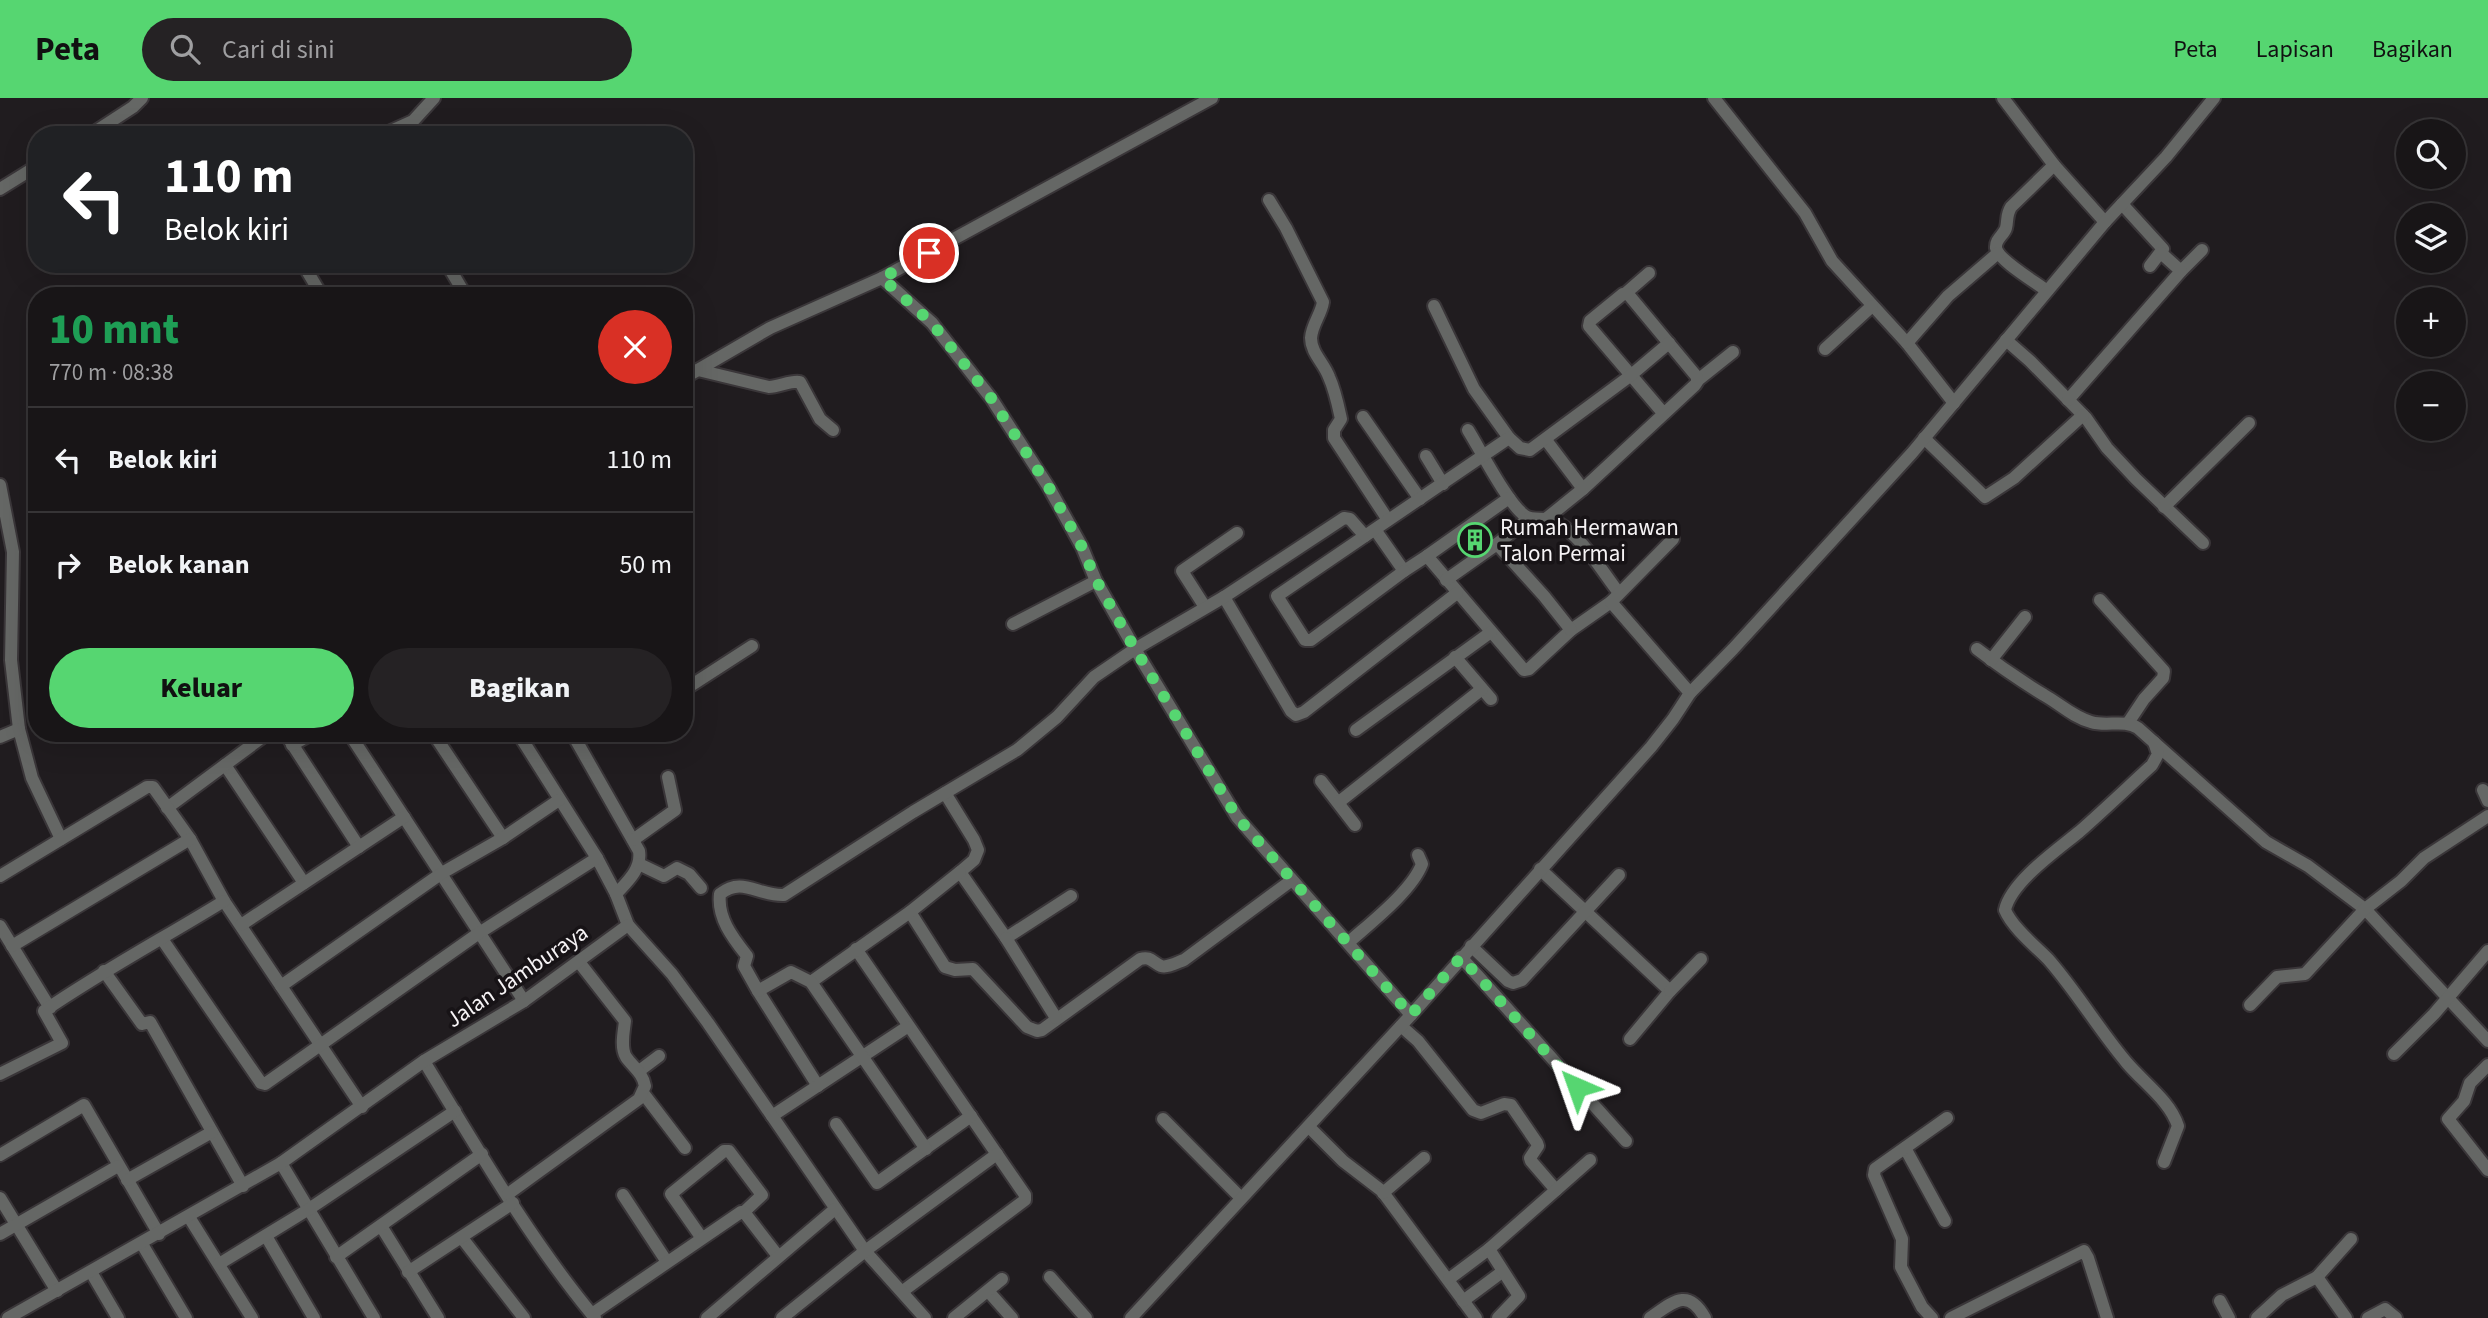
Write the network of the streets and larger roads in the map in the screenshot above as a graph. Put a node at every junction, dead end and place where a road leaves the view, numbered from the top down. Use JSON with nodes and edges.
{"nodes":[{"id":1,"x":142,"y":98,"type":"edge"},
{"id":2,"x":434,"y":98,"type":"edge"},
{"id":3,"x":1212,"y":98,"type":"edge"},
{"id":4,"x":1714,"y":98,"type":"edge"},
{"id":5,"x":2003,"y":98,"type":"edge"},
{"id":6,"x":2214,"y":98,"type":"edge"},
{"id":7,"x":104,"y":126,"type":"edge"},
{"id":8,"x":402,"y":126,"type":"edge"},
{"id":9,"x":2054,"y":165,"type":"junction"},
{"id":10,"x":28,"y":171,"type":"edge"},
{"id":11,"x":0,"y":188,"type":"edge"},
{"id":12,"x":1269,"y":200,"type":"dead end"},
{"id":13,"x":2122,"y":204,"type":"junction"},
{"id":14,"x":2105,"y":222,"type":"junction"},
{"id":15,"x":2202,"y":250,"type":"dead end"},
{"id":16,"x":1998,"y":253,"type":"junction"},
{"id":17,"x":2161,"y":253,"type":"junction"},
{"id":18,"x":2150,"y":266,"type":"dead end"},
{"id":19,"x":2181,"y":271,"type":"junction"},
{"id":20,"x":1649,"y":273,"type":"dead end"},
{"id":21,"x":882,"y":278,"type":"junction"},
{"id":22,"x":2047,"y":291,"type":"junction"},
{"id":23,"x":1626,"y":293,"type":"junction"},
{"id":24,"x":1433,"y":306,"type":"dead end"},
{"id":25,"x":1872,"y":306,"type":"junction"},
{"id":26,"x":2006,"y":340,"type":"junction"},
{"id":27,"x":1669,"y":343,"type":"junction"},
{"id":28,"x":1907,"y":343,"type":"junction"},
{"id":29,"x":1825,"y":349,"type":"dead end"},
{"id":30,"x":1733,"y":352,"type":"dead end"},
{"id":31,"x":698,"y":370,"type":"junction"},
{"id":32,"x":693,"y":373,"type":"edge"},
{"id":33,"x":1630,"y":376,"type":"junction"},
{"id":34,"x":1698,"y":380,"type":"junction"},
{"id":35,"x":2068,"y":400,"type":"junction"},
{"id":36,"x":1954,"y":402,"type":"junction"},
{"id":37,"x":1664,"y":414,"type":"junction"},
{"id":38,"x":2083,"y":415,"type":"junction"},
{"id":39,"x":1363,"y":417,"type":"dead end"},
{"id":40,"x":2249,"y":423,"type":"dead end"},
{"id":41,"x":833,"y":430,"type":"dead end"},
{"id":42,"x":1468,"y":430,"type":"dead end"},
{"id":43,"x":1509,"y":438,"type":"junction"},
{"id":44,"x":1924,"y":438,"type":"junction"},
{"id":45,"x":1546,"y":440,"type":"junction"},
{"id":46,"x":1426,"y":456,"type":"dead end"},
{"id":47,"x":1484,"y":456,"type":"junction"},
{"id":48,"x":1443,"y":484,"type":"junction"},
{"id":49,"x":0,"y":485,"type":"edge"},
{"id":50,"x":1583,"y":489,"type":"junction"},
{"id":51,"x":1510,"y":498,"type":"junction"},
{"id":52,"x":1420,"y":499,"type":"junction"},
{"id":53,"x":2164,"y":507,"type":"junction"},
{"id":54,"x":1529,"y":518,"type":"junction"},
{"id":55,"x":1547,"y":518,"type":"junction"},
{"id":56,"x":1388,"y":520,"type":"junction"},
{"id":57,"x":1237,"y":533,"type":"dead end"},
{"id":58,"x":1371,"y":534,"type":"junction"},
{"id":59,"x":1673,"y":539,"type":"dead end"},
{"id":60,"x":2203,"y":543,"type":"dead end"},
{"id":61,"x":1497,"y":544,"type":"junction"},
{"id":62,"x":1427,"y":556,"type":"junction"},
{"id":63,"x":1404,"y":571,"type":"junction"},
{"id":64,"x":1096,"y":580,"type":"junction"},
{"id":65,"x":1446,"y":580,"type":"junction"},
{"id":66,"x":1457,"y":593,"type":"junction"},
{"id":67,"x":1224,"y":597,"type":"junction"},
{"id":68,"x":1615,"y":598,"type":"junction"},
{"id":69,"x":2100,"y":600,"type":"dead end"},
{"id":70,"x":1205,"y":607,"type":"junction"},
{"id":71,"x":2025,"y":617,"type":"dead end"},
{"id":72,"x":1013,"y":624,"type":"dead end"},
{"id":73,"x":1571,"y":630,"type":"junction"},
{"id":74,"x":1491,"y":632,"type":"junction"},
{"id":75,"x":752,"y":646,"type":"dead end"},
{"id":76,"x":1135,"y":649,"type":"junction"},
{"id":77,"x":1977,"y":649,"type":"dead end"},
{"id":78,"x":1455,"y":657,"type":"junction"},
{"id":79,"x":1991,"y":660,"type":"junction"},
{"id":80,"x":693,"y":684,"type":"edge"},
{"id":81,"x":1690,"y":692,"type":"junction"},
{"id":82,"x":2128,"y":723,"type":"junction"},
{"id":83,"x":19,"y":729,"type":"junction"},
{"id":84,"x":1356,"y":730,"type":"dead end"},
{"id":85,"x":0,"y":737,"type":"edge"},
{"id":86,"x":256,"y":742,"type":"edge"},
{"id":87,"x":290,"y":742,"type":"edge"},
{"id":88,"x":297,"y":742,"type":"edge"},
{"id":89,"x":355,"y":742,"type":"edge"},
{"id":90,"x":439,"y":742,"type":"edge"},
{"id":91,"x":524,"y":742,"type":"edge"},
{"id":92,"x":577,"y":742,"type":"edge"},
{"id":93,"x":2154,"y":742,"type":"junction"},
{"id":94,"x":292,"y":745,"type":"junction"},
{"id":95,"x":225,"y":765,"type":"junction"},
{"id":96,"x":668,"y":777,"type":"dead end"},
{"id":97,"x":1321,"y":781,"type":"dead end"},
{"id":98,"x":945,"y":793,"type":"junction"},
{"id":99,"x":559,"y":800,"type":"junction"},
{"id":100,"x":1339,"y":803,"type":"junction"},
{"id":101,"x":167,"y":808,"type":"junction"},
{"id":102,"x":2488,"y":816,"type":"edge"},
{"id":103,"x":404,"y":817,"type":"junction"},
{"id":104,"x":1355,"y":825,"type":"dead end"},
{"id":105,"x":503,"y":838,"type":"junction"},
{"id":106,"x":61,"y":839,"type":"junction"},
{"id":107,"x":190,"y":839,"type":"junction"},
{"id":108,"x":633,"y":841,"type":"junction"},
{"id":109,"x":359,"y":847,"type":"junction"},
{"id":110,"x":1418,"y":855,"type":"dead end"},
{"id":111,"x":597,"y":858,"type":"junction"},
{"id":112,"x":639,"y":864,"type":"junction"},
{"id":113,"x":1540,"y":869,"type":"junction"},
{"id":114,"x":442,"y":873,"type":"junction"},
{"id":115,"x":960,"y":873,"type":"junction"},
{"id":116,"x":1619,"y":875,"type":"dead end"},
{"id":117,"x":0,"y":876,"type":"edge"},
{"id":118,"x":1293,"y":880,"type":"junction"},
{"id":119,"x":304,"y":883,"type":"junction"},
{"id":120,"x":701,"y":888,"type":"dead end"},
{"id":121,"x":615,"y":894,"type":"junction"},
{"id":122,"x":1071,"y":896,"type":"dead end"},
{"id":123,"x":224,"y":901,"type":"junction"},
{"id":124,"x":2365,"y":909,"type":"junction"},
{"id":125,"x":910,"y":912,"type":"junction"},
{"id":126,"x":1585,"y":912,"type":"junction"},
{"id":127,"x":241,"y":925,"type":"junction"},
{"id":128,"x":628,"y":925,"type":"junction"},
{"id":129,"x":0,"y":926,"type":"edge"},
{"id":130,"x":479,"y":933,"type":"junction"},
{"id":131,"x":1006,"y":938,"type":"junction"},
{"id":132,"x":162,"y":939,"type":"junction"},
{"id":133,"x":1348,"y":943,"type":"junction"},
{"id":134,"x":12,"y":946,"type":"junction"},
{"id":135,"x":1471,"y":946,"type":"junction"},
{"id":136,"x":856,"y":950,"type":"junction"},
{"id":137,"x":2488,"y":951,"type":"edge"},
{"id":138,"x":1461,"y":957,"type":"junction"},
{"id":139,"x":1701,"y":959,"type":"dead end"},
{"id":140,"x":576,"y":964,"type":"junction"},
{"id":141,"x":104,"y":971,"type":"junction"},
{"id":142,"x":811,"y":982,"type":"junction"},
{"id":143,"x":281,"y":986,"type":"junction"},
{"id":144,"x":758,"y":991,"type":"junction"},
{"id":145,"x":1670,"y":991,"type":"junction"},
{"id":146,"x":2449,"y":998,"type":"junction"},
{"id":147,"x":524,"y":1001,"type":"junction"},
{"id":148,"x":2250,"y":1006,"type":"dead end"},
{"id":149,"x":50,"y":1008,"type":"junction"},
{"id":150,"x":1411,"y":1015,"type":"junction"},
{"id":151,"x":1056,"y":1018,"type":"junction"},
{"id":152,"x":1401,"y":1026,"type":"junction"},
{"id":153,"x":907,"y":1027,"type":"junction"},
{"id":154,"x":1630,"y":1039,"type":"dead end"},
{"id":155,"x":2488,"y":1041,"type":"edge"},
{"id":156,"x":321,"y":1045,"type":"junction"},
{"id":157,"x":2394,"y":1054,"type":"dead end"},
{"id":158,"x":862,"y":1055,"type":"junction"},
{"id":159,"x":659,"y":1056,"type":"dead end"},
{"id":160,"x":424,"y":1061,"type":"junction"},
{"id":161,"x":2488,"y":1065,"type":"edge"},
{"id":162,"x":1,"y":1070,"type":"edge"},
{"id":163,"x":639,"y":1072,"type":"junction"},
{"id":164,"x":818,"y":1086,"type":"junction"},
{"id":165,"x":643,"y":1093,"type":"junction"},
{"id":166,"x":362,"y":1107,"type":"junction"},
{"id":167,"x":455,"y":1111,"type":"junction"},
{"id":168,"x":772,"y":1116,"type":"junction"},
{"id":169,"x":971,"y":1116,"type":"junction"},
{"id":170,"x":1947,"y":1118,"type":"dead end"},
{"id":171,"x":1163,"y":1119,"type":"dead end"},
{"id":172,"x":836,"y":1124,"type":"dead end"},
{"id":173,"x":1309,"y":1127,"type":"junction"},
{"id":174,"x":212,"y":1132,"type":"junction"},
{"id":175,"x":1626,"y":1141,"type":"dead end"},
{"id":176,"x":685,"y":1147,"type":"dead end"},
{"id":177,"x":1905,"y":1148,"type":"junction"},
{"id":178,"x":926,"y":1149,"type":"junction"},
{"id":179,"x":482,"y":1154,"type":"junction"},
{"id":180,"x":997,"y":1154,"type":"junction"},
{"id":181,"x":0,"y":1155,"type":"edge"},
{"id":182,"x":1424,"y":1158,"type":"dead end"},
{"id":183,"x":1590,"y":1160,"type":"dead end"},
{"id":184,"x":281,"y":1163,"type":"junction"},
{"id":185,"x":2164,"y":1163,"type":"dead end"},
{"id":186,"x":118,"y":1166,"type":"junction"},
{"id":187,"x":2488,"y":1170,"type":"edge"},
{"id":188,"x":127,"y":1180,"type":"junction"},
{"id":189,"x":243,"y":1186,"type":"junction"},
{"id":190,"x":1556,"y":1190,"type":"junction"},
{"id":191,"x":1383,"y":1193,"type":"junction"},
{"id":192,"x":623,"y":1195,"type":"dead end"},
{"id":193,"x":0,"y":1198,"type":"edge"},
{"id":194,"x":1241,"y":1198,"type":"junction"},
{"id":195,"x":510,"y":1199,"type":"junction"},
{"id":196,"x":309,"y":1209,"type":"junction"},
{"id":197,"x":835,"y":1209,"type":"junction"},
{"id":198,"x":744,"y":1212,"type":"junction"},
{"id":199,"x":189,"y":1217,"type":"junction"},
{"id":200,"x":1945,"y":1221,"type":"dead end"},
{"id":201,"x":16,"y":1224,"type":"junction"},
{"id":202,"x":381,"y":1226,"type":"junction"},
{"id":203,"x":0,"y":1234,"type":"edge"},
{"id":204,"x":159,"y":1234,"type":"junction"},
{"id":205,"x":266,"y":1236,"type":"junction"},
{"id":206,"x":701,"y":1237,"type":"junction"},
{"id":207,"x":461,"y":1238,"type":"junction"},
{"id":208,"x":2351,"y":1239,"type":"dead end"},
{"id":209,"x":142,"y":1244,"type":"junction"},
{"id":210,"x":1489,"y":1249,"type":"junction"},
{"id":211,"x":865,"y":1251,"type":"junction"},
{"id":212,"x":778,"y":1256,"type":"junction"},
{"id":213,"x":336,"y":1257,"type":"junction"},
{"id":214,"x":667,"y":1262,"type":"junction"},
{"id":215,"x":219,"y":1264,"type":"junction"},
{"id":216,"x":92,"y":1272,"type":"junction"},
{"id":217,"x":408,"y":1272,"type":"junction"},
{"id":218,"x":1502,"y":1272,"type":"junction"},
{"id":219,"x":1050,"y":1277,"type":"dead end"},
{"id":220,"x":2317,"y":1277,"type":"junction"},
{"id":221,"x":1002,"y":1279,"type":"dead end"},
{"id":222,"x":1449,"y":1279,"type":"junction"},
{"id":223,"x":57,"y":1291,"type":"junction"},
{"id":224,"x":903,"y":1291,"type":"junction"},
{"id":225,"x":988,"y":1291,"type":"junction"},
{"id":226,"x":1464,"y":1301,"type":"junction"},
{"id":227,"x":2220,"y":1301,"type":"dead end"},
{"id":228,"x":594,"y":1316,"type":"edge"},
{"id":229,"x":248,"y":1317,"type":"edge"},
{"id":230,"x":522,"y":1317,"type":"edge"},
{"id":231,"x":8,"y":1318,"type":"edge"},
{"id":232,"x":118,"y":1318,"type":"edge"},
{"id":233,"x":186,"y":1318,"type":"edge"},
{"id":234,"x":314,"y":1318,"type":"edge"},
{"id":235,"x":374,"y":1318,"type":"edge"},
{"id":236,"x":438,"y":1318,"type":"edge"},
{"id":237,"x":707,"y":1318,"type":"edge"},
{"id":238,"x":782,"y":1318,"type":"edge"},
{"id":239,"x":925,"y":1318,"type":"edge"},
{"id":240,"x":954,"y":1318,"type":"edge"},
{"id":241,"x":1012,"y":1318,"type":"edge"},
{"id":242,"x":1086,"y":1318,"type":"edge"},
{"id":243,"x":1131,"y":1318,"type":"edge"},
{"id":244,"x":1476,"y":1318,"type":"edge"},
{"id":245,"x":1498,"y":1318,"type":"edge"},
{"id":246,"x":1650,"y":1318,"type":"edge"},
{"id":247,"x":1705,"y":1318,"type":"edge"},
{"id":248,"x":1932,"y":1318,"type":"edge"},
{"id":249,"x":1951,"y":1318,"type":"edge"},
{"id":250,"x":2107,"y":1318,"type":"edge"},
{"id":251,"x":2229,"y":1318,"type":"edge"},
{"id":252,"x":2257,"y":1318,"type":"edge"},
{"id":253,"x":2346,"y":1318,"type":"edge"},
{"id":254,"x":2368,"y":1318,"type":"edge"},
{"id":255,"x":2396,"y":1318,"type":"edge"}],
"edges":[{"from":1,"to":7,"type":"street"},
{"from":2,"to":8,"type":"street"},
{"from":3,"to":21,"type":"street"},
{"from":4,"to":25,"type":"street"},
{"from":5,"to":9,"type":"street"},
{"from":6,"to":13,"type":"street"},
{"from":9,"to":14,"type":"street"},
{"from":9,"to":16,"type":"street"},
{"from":10,"to":11,"type":"street"},
{"from":12,"to":56,"type":"street"},
{"from":13,"to":14,"type":"street"},
{"from":13,"to":17,"type":"street"},
{"from":14,"to":22,"type":"street"},
{"from":15,"to":19,"type":"street"},
{"from":16,"to":22,"type":"street"},
{"from":16,"to":28,"type":"street"},
{"from":17,"to":18,"type":"street"},
{"from":17,"to":19,"type":"street"},
{"from":19,"to":35,"type":"street"},
{"from":20,"to":23,"type":"street"},
{"from":21,"to":31,"type":"street"},
{"from":21,"to":64,"type":"street"},
{"from":22,"to":26,"type":"street"},
{"from":23,"to":27,"type":"street"},
{"from":23,"to":33,"type":"street"},
{"from":24,"to":43,"type":"street"},
{"from":25,"to":28,"type":"street"},
{"from":25,"to":29,"type":"street"},
{"from":26,"to":35,"type":"street"},
{"from":26,"to":36,"type":"street"},
{"from":27,"to":33,"type":"street"},
{"from":27,"to":34,"type":"street"},
{"from":28,"to":36,"type":"street"},
{"from":30,"to":34,"type":"street"},
{"from":31,"to":32,"type":"street"},
{"from":31,"to":41,"type":"street"},
{"from":33,"to":37,"type":"street"},
{"from":33,"to":45,"type":"street"},
{"from":34,"to":37,"type":"street"},
{"from":35,"to":38,"type":"street"},
{"from":36,"to":44,"type":"street"},
{"from":37,"to":50,"type":"street"},
{"from":38,"to":44,"type":"street"},
{"from":38,"to":53,"type":"street"},
{"from":39,"to":52,"type":"street"},
{"from":40,"to":53,"type":"street"},
{"from":42,"to":47,"type":"street"},
{"from":43,"to":45,"type":"street"},
{"from":43,"to":47,"type":"street"},
{"from":44,"to":81,"type":"street"},
{"from":45,"to":50,"type":"street"},
{"from":46,"to":48,"type":"street"},
{"from":47,"to":48,"type":"street"},
{"from":47,"to":51,"type":"street"},
{"from":48,"to":52,"type":"street"},
{"from":49,"to":83,"type":"street"},
{"from":50,"to":55,"type":"street"},
{"from":51,"to":54,"type":"street"},
{"from":51,"to":62,"type":"street"},
{"from":52,"to":56,"type":"street"},
{"from":53,"to":60,"type":"street"},
{"from":54,"to":55,"type":"street"},
{"from":54,"to":61,"type":"street"},
{"from":55,"to":68,"type":"street"},
{"from":56,"to":58,"type":"street"},
{"from":57,"to":70,"type":"street"},
{"from":58,"to":63,"type":"street"},
{"from":58,"to":63,"type":"street"},
{"from":58,"to":67,"type":"street"},
{"from":59,"to":68,"type":"street"},
{"from":61,"to":65,"type":"street"},
{"from":61,"to":73,"type":"street"},
{"from":62,"to":63,"type":"street"},
{"from":62,"to":65,"type":"street"},
{"from":64,"to":72,"type":"street"},
{"from":64,"to":76,"type":"street"},
{"from":65,"to":66,"type":"street"},
{"from":66,"to":67,"type":"street"},
{"from":66,"to":74,"type":"street"},
{"from":67,"to":70,"type":"street"},
{"from":68,"to":73,"type":"street"},
{"from":68,"to":81,"type":"street"},
{"from":69,"to":82,"type":"street"},
{"from":70,"to":76,"type":"street"},
{"from":71,"to":79,"type":"street"},
{"from":73,"to":74,"type":"street"},
{"from":74,"to":78,"type":"street"},
{"from":75,"to":80,"type":"street"},
{"from":76,"to":98,"type":"street"},
{"from":76,"to":118,"type":"street"},
{"from":77,"to":79,"type":"street"},
{"from":78,"to":84,"type":"street"},
{"from":78,"to":100,"type":"street"},
{"from":79,"to":82,"type":"street"},
{"from":81,"to":113,"type":"street"},
{"from":82,"to":93,"type":"street"},
{"from":83,"to":85,"type":"street"},
{"from":83,"to":106,"type":"street"},
{"from":86,"to":95,"type":"street"},
{"from":87,"to":94,"type":"street"},
{"from":88,"to":94,"type":"street"},
{"from":89,"to":103,"type":"street"},
{"from":90,"to":105,"type":"street"},
{"from":91,"to":99,"type":"street"},
{"from":92,"to":108,"type":"street"},
{"from":93,"to":124,"type":"street"},
{"from":93,"to":185,"type":"street"},
{"from":94,"to":109,"type":"street"},
{"from":95,"to":101,"type":"street"},
{"from":95,"to":119,"type":"street"},
{"from":96,"to":108,"type":"street"},
{"from":97,"to":100,"type":"street"},
{"from":98,"to":115,"type":"street"},
{"from":98,"to":144,"type":"street"},
{"from":99,"to":105,"type":"street"},
{"from":99,"to":111,"type":"street"},
{"from":100,"to":104,"type":"street"},
{"from":101,"to":106,"type":"street"},
{"from":101,"to":107,"type":"street"},
{"from":102,"to":124,"type":"street"},
{"from":103,"to":109,"type":"street"},
{"from":103,"to":114,"type":"street"},
{"from":105,"to":114,"type":"street"},
{"from":106,"to":117,"type":"street"},
{"from":107,"to":123,"type":"street"},
{"from":107,"to":134,"type":"street"},
{"from":108,"to":112,"type":"street"},
{"from":109,"to":119,"type":"street"},
{"from":110,"to":133,"type":"street"},
{"from":111,"to":121,"type":"street"},
{"from":111,"to":130,"type":"street"},
{"from":112,"to":120,"type":"street"},
{"from":112,"to":121,"type":"street"},
{"from":113,"to":126,"type":"street"},
{"from":113,"to":135,"type":"street"},
{"from":114,"to":130,"type":"street"},
{"from":114,"to":143,"type":"street"},
{"from":115,"to":125,"type":"street"},
{"from":115,"to":131,"type":"street"},
{"from":116,"to":126,"type":"street"},
{"from":118,"to":133,"type":"street"},
{"from":118,"to":151,"type":"street"},
{"from":119,"to":127,"type":"street"},
{"from":121,"to":128,"type":"street"},
{"from":122,"to":131,"type":"street"},
{"from":123,"to":127,"type":"street"},
{"from":123,"to":132,"type":"street"},
{"from":124,"to":146,"type":"street"},
{"from":124,"to":148,"type":"street"},
{"from":125,"to":136,"type":"street"},
{"from":125,"to":151,"type":"street"},
{"from":126,"to":135,"type":"street"},
{"from":126,"to":145,"type":"street"},
{"from":127,"to":143,"type":"street"},
{"from":128,"to":140,"type":"street","name":"Jalan Jamburaya"},
{"from":128,"to":168,"type":"street"},
{"from":129,"to":134,"type":"street"},
{"from":130,"to":147,"type":"street"},
{"from":130,"to":156,"type":"street"},
{"from":131,"to":151,"type":"street"},
{"from":132,"to":141,"type":"street"},
{"from":132,"to":156,"type":"street"},
{"from":133,"to":150,"type":"street"},
{"from":134,"to":149,"type":"street"},
{"from":135,"to":138,"type":"street"},
{"from":136,"to":142,"type":"street"},
{"from":136,"to":153,"type":"street"},
{"from":137,"to":146,"type":"street"},
{"from":138,"to":150,"type":"street"},
{"from":138,"to":175,"type":"street"},
{"from":139,"to":145,"type":"street"},
{"from":140,"to":147,"type":"street","name":"Jalan Jamburaya"},
{"from":140,"to":163,"type":"street"},
{"from":141,"to":149,"type":"street"},
{"from":141,"to":174,"type":"street"},
{"from":142,"to":144,"type":"street"},
{"from":142,"to":158,"type":"street"},
{"from":143,"to":156,"type":"street"},
{"from":144,"to":164,"type":"street"},
{"from":145,"to":154,"type":"street"},
{"from":146,"to":155,"type":"street"},
{"from":146,"to":157,"type":"street"},
{"from":147,"to":160,"type":"street","name":"Jalan Jamburaya"},
{"from":149,"to":162,"type":"street"},
{"from":150,"to":152,"type":"street"},
{"from":152,"to":173,"type":"street"},
{"from":152,"to":190,"type":"street"},
{"from":153,"to":158,"type":"street"},
{"from":153,"to":169,"type":"street"},
{"from":156,"to":166,"type":"street"},
{"from":158,"to":164,"type":"street"},
{"from":158,"to":178,"type":"street"},
{"from":159,"to":163,"type":"street"},
{"from":160,"to":166,"type":"street","name":"Jalan Jamburaya"},
{"from":160,"to":167,"type":"street"},
{"from":161,"to":187,"type":"street"},
{"from":163,"to":165,"type":"street"},
{"from":164,"to":168,"type":"street"},
{"from":165,"to":176,"type":"street"},
{"from":165,"to":195,"type":"street"},
{"from":166,"to":184,"type":"street","name":"Jalan Jamburaya"},
{"from":167,"to":179,"type":"street"},
{"from":167,"to":196,"type":"street"},
{"from":168,"to":197,"type":"street"},
{"from":169,"to":178,"type":"street"},
{"from":169,"to":180,"type":"street"},
{"from":170,"to":177,"type":"street"},
{"from":171,"to":194,"type":"street"},
{"from":172,"to":178,"type":"street"},
{"from":173,"to":191,"type":"street"},
{"from":173,"to":194,"type":"street"},
{"from":174,"to":188,"type":"street"},
{"from":174,"to":189,"type":"street"},
{"from":177,"to":200,"type":"street"},
{"from":177,"to":248,"type":"street"},
{"from":179,"to":195,"type":"street"},
{"from":179,"to":202,"type":"street"},
{"from":180,"to":211,"type":"street"},
{"from":180,"to":224,"type":"street"},
{"from":181,"to":186,"type":"street"},
{"from":182,"to":191,"type":"street"},
{"from":183,"to":190,"type":"street"},
{"from":184,"to":189,"type":"street","name":"Jalan Jamburaya"},
{"from":184,"to":196,"type":"street"},
{"from":186,"to":188,"type":"street"},
{"from":186,"to":201,"type":"street"},
{"from":188,"to":204,"type":"street"},
{"from":189,"to":199,"type":"street","name":"Jalan Jamburaya"},
{"from":190,"to":210,"type":"street"},
{"from":191,"to":222,"type":"street"},
{"from":192,"to":214,"type":"street"},
{"from":193,"to":201,"type":"street"},
{"from":194,"to":243,"type":"street"},
{"from":195,"to":207,"type":"street"},
{"from":195,"to":228,"type":"street"},
{"from":196,"to":205,"type":"street"},
{"from":196,"to":213,"type":"street"},
{"from":197,"to":211,"type":"street"},
{"from":197,"to":212,"type":"street"},
{"from":198,"to":206,"type":"street"},
{"from":198,"to":206,"type":"street"},
{"from":198,"to":212,"type":"street"},
{"from":199,"to":204,"type":"street","name":"Jalan Jamburaya"},
{"from":199,"to":215,"type":"street"},
{"from":201,"to":203,"type":"street"},
{"from":201,"to":223,"type":"street"},
{"from":202,"to":213,"type":"street"},
{"from":202,"to":217,"type":"street"},
{"from":204,"to":209,"type":"street","name":"Jalan Jamburaya"},
{"from":205,"to":215,"type":"street"},
{"from":205,"to":234,"type":"street"},
{"from":206,"to":214,"type":"street"},
{"from":207,"to":217,"type":"street"},
{"from":207,"to":230,"type":"street"},
{"from":208,"to":220,"type":"street"},
{"from":209,"to":216,"type":"street","name":"Jalan Jamburaya"},
{"from":209,"to":233,"type":"street"},
{"from":210,"to":218,"type":"street"},
{"from":210,"to":222,"type":"street"},
{"from":211,"to":224,"type":"street"},
{"from":211,"to":238,"type":"street"},
{"from":212,"to":237,"type":"street"},
{"from":213,"to":235,"type":"street"},
{"from":214,"to":228,"type":"street"},
{"from":215,"to":229,"type":"street"},
{"from":216,"to":223,"type":"street","name":"Jalan Jamburaya"},
{"from":216,"to":232,"type":"street"},
{"from":217,"to":236,"type":"street"},
{"from":218,"to":226,"type":"street"},
{"from":218,"to":245,"type":"street"},
{"from":219,"to":242,"type":"street"},
{"from":220,"to":252,"type":"street"},
{"from":220,"to":253,"type":"street"},
{"from":221,"to":225,"type":"street"},
{"from":222,"to":226,"type":"street"},
{"from":223,"to":231,"type":"street","name":"Jalan Jamburaya"},
{"from":224,"to":239,"type":"street"},
{"from":225,"to":240,"type":"street"},
{"from":225,"to":241,"type":"street"},
{"from":226,"to":244,"type":"street"},
{"from":227,"to":251,"type":"street"},
{"from":246,"to":247,"type":"street"},
{"from":249,"to":250,"type":"street"},
{"from":254,"to":255,"type":"street"}]}
